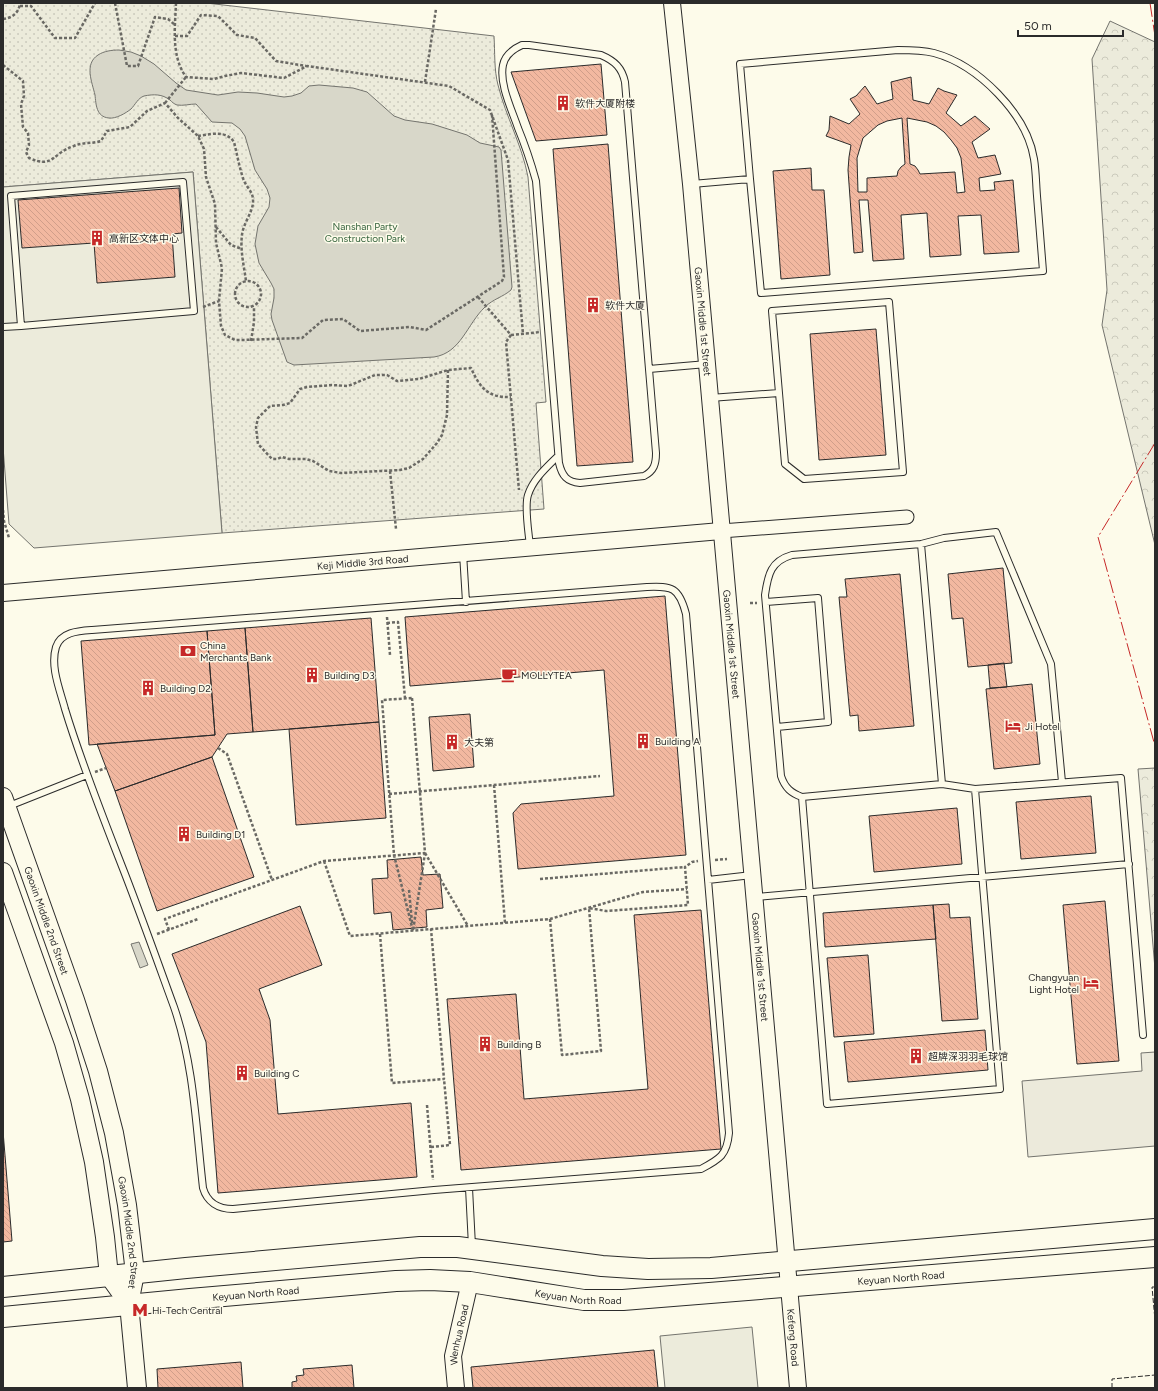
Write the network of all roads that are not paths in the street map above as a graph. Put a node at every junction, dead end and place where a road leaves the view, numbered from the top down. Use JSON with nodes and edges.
{"nodes":[{"id":1,"x":672,"y":3,"type":"edge"},
{"id":2,"x":750,"y":179,"type":"junction"},
{"id":3,"x":691,"y":184,"type":"junction"},
{"id":4,"x":21,"y":326,"type":"junction"},
{"id":5,"x":3,"y":327,"type":"edge"},
{"id":6,"x":707,"y":364,"type":"junction"},
{"id":7,"x":649,"y":369,"type":"junction"},
{"id":8,"x":779,"y":393,"type":"junction"},
{"id":9,"x":710,"y":398,"type":"junction"},
{"id":10,"x":558,"y":456,"type":"junction"},
{"id":11,"x":907,"y":517,"type":"dead end"},
{"id":12,"x":722,"y":531,"type":"junction"},
{"id":13,"x":921,"y":544,"type":"junction"},
{"id":14,"x":530,"y":547,"type":"junction"},
{"id":15,"x":462,"y":553,"type":"junction"},
{"id":16,"x":3,"y":593,"type":"edge"},
{"id":17,"x":466,"y":602,"type":"junction"},
{"id":18,"x":766,"y":602,"type":"junction"},
{"id":19,"x":777,"y":727,"type":"junction"},
{"id":20,"x":87,"y":775,"type":"junction"},
{"id":21,"x":1062,"y":782,"type":"junction"},
{"id":22,"x":942,"y":784,"type":"junction"},
{"id":23,"x":975,"y":789,"type":"junction"},
{"id":24,"x":802,"y":797,"type":"junction"},
{"id":25,"x":5,"y":802,"type":"edge"},
{"id":26,"x":1129,"y":864,"type":"junction"},
{"id":27,"x":3,"y":872,"type":"edge"},
{"id":28,"x":752,"y":875,"type":"junction"},
{"id":29,"x":982,"y":877,"type":"junction"},
{"id":30,"x":708,"y":880,"type":"junction"},
{"id":31,"x":810,"y":892,"type":"junction"},
{"id":32,"x":754,"y":897,"type":"junction"},
{"id":33,"x":1143,"y":1035,"type":"dead end"},
{"id":34,"x":469,"y":1188,"type":"junction"},
{"id":35,"x":1155,"y":1229,"type":"edge"},
{"id":36,"x":472,"y":1249,"type":"junction"},
{"id":37,"x":1155,"y":1257,"type":"edge"},
{"id":38,"x":787,"y":1260,"type":"junction"},
{"id":39,"x":135,"y":1273,"type":"junction"},
{"id":40,"x":109,"y":1276,"type":"junction"},
{"id":41,"x":470,"y":1282,"type":"junction"},
{"id":42,"x":3,"y":1286,"type":"edge"},
{"id":43,"x":789,"y":1286,"type":"junction"},
{"id":44,"x":129,"y":1304,"type":"junction"},
{"id":45,"x":3,"y":1317,"type":"edge"},
{"id":46,"x":137,"y":1388,"type":"edge"},
{"id":47,"x":456,"y":1388,"type":"edge"},
{"id":48,"x":798,"y":1388,"type":"edge"}],
"edges":[{"from":1,"to":3,"type":"street","name":"Gaoxin Middle 1st Street"},
{"from":2,"to":2,"type":"lane"},
{"from":2,"to":3,"type":"lane"},
{"from":3,"to":6,"type":"street","name":"Gaoxin Middle 1st Street"},
{"from":4,"to":4,"type":"lane"},
{"from":4,"to":5,"type":"lane"},
{"from":6,"to":7,"type":"lane"},
{"from":6,"to":9,"type":"street","name":"Gaoxin Middle 1st Street"},
{"from":7,"to":10,"type":"lane"},
{"from":7,"to":10,"type":"lane"},
{"from":8,"to":8,"type":"lane"},
{"from":8,"to":9,"type":"lane"},
{"from":9,"to":12,"type":"street","name":"Gaoxin Middle 1st Street"},
{"from":10,"to":14,"type":"lane"},
{"from":11,"to":12,"type":"street"},
{"from":12,"to":14,"type":"street","name":"Keji Middle 3rd Road"},
{"from":12,"to":28,"type":"street","name":"Gaoxin Middle 1st Street"},
{"from":13,"to":18,"type":"lane"},
{"from":13,"to":21,"type":"lane"},
{"from":13,"to":22,"type":"lane"},
{"from":14,"to":15,"type":"street","name":"Keji Middle 3rd Road"},
{"from":15,"to":16,"type":"street","name":"Keji Middle 3rd Road"},
{"from":15,"to":17,"type":"lane"},
{"from":17,"to":20,"type":"lane"},
{"from":17,"to":30,"type":"lane"},
{"from":18,"to":19,"type":"lane"},
{"from":18,"to":19,"type":"lane"},
{"from":19,"to":24,"type":"lane"},
{"from":20,"to":25,"type":"lane"},
{"from":20,"to":34,"type":"lane"},
{"from":21,"to":23,"type":"lane"},
{"from":21,"to":26,"type":"lane"},
{"from":22,"to":23,"type":"lane"},
{"from":22,"to":24,"type":"lane"},
{"from":23,"to":29,"type":"lane"},
{"from":24,"to":31,"type":"lane"},
{"from":25,"to":39,"type":"main road","name":"Gaoxin Middle 2nd Street"},
{"from":26,"to":29,"type":"lane"},
{"from":26,"to":33,"type":"lane"},
{"from":27,"to":40,"type":"main road","name":"Gaoxin Middle 2nd Street"},
{"from":28,"to":30,"type":"lane"},
{"from":28,"to":32,"type":"street","name":"Gaoxin Middle 1st Street"},
{"from":29,"to":31,"type":"lane"},
{"from":29,"to":31,"type":"lane"},
{"from":30,"to":34,"type":"lane"},
{"from":31,"to":32,"type":"lane"},
{"from":32,"to":38,"type":"street","name":"Gaoxin Middle 1st Street"},
{"from":34,"to":36,"type":"lane"},
{"from":35,"to":38,"type":"main road"},
{"from":36,"to":38,"type":"main road"},
{"from":36,"to":39,"type":"main road"},
{"from":37,"to":43,"type":"main road","name":"Keyuan North Road"},
{"from":38,"to":43,"type":"street","name":"Gaoxin Middle 1st Street"},
{"from":39,"to":40,"type":"main road"},
{"from":39,"to":44,"type":"main road","name":"Gaoxin Middle 2nd Street"},
{"from":40,"to":42,"type":"main road"},
{"from":40,"to":44,"type":"main road","name":"Gaoxin Middle 2nd Street"},
{"from":41,"to":43,"type":"main road","name":"Keyuan North Road"},
{"from":41,"to":44,"type":"main road","name":"Keyuan North Road"},
{"from":41,"to":47,"type":"street","name":"Wenhua Road"},
{"from":43,"to":48,"type":"street","name":"Kefeng Road"},
{"from":44,"to":45,"type":"main road","name":"Keyuan North Road"},
{"from":44,"to":46,"type":"main road"}]}
